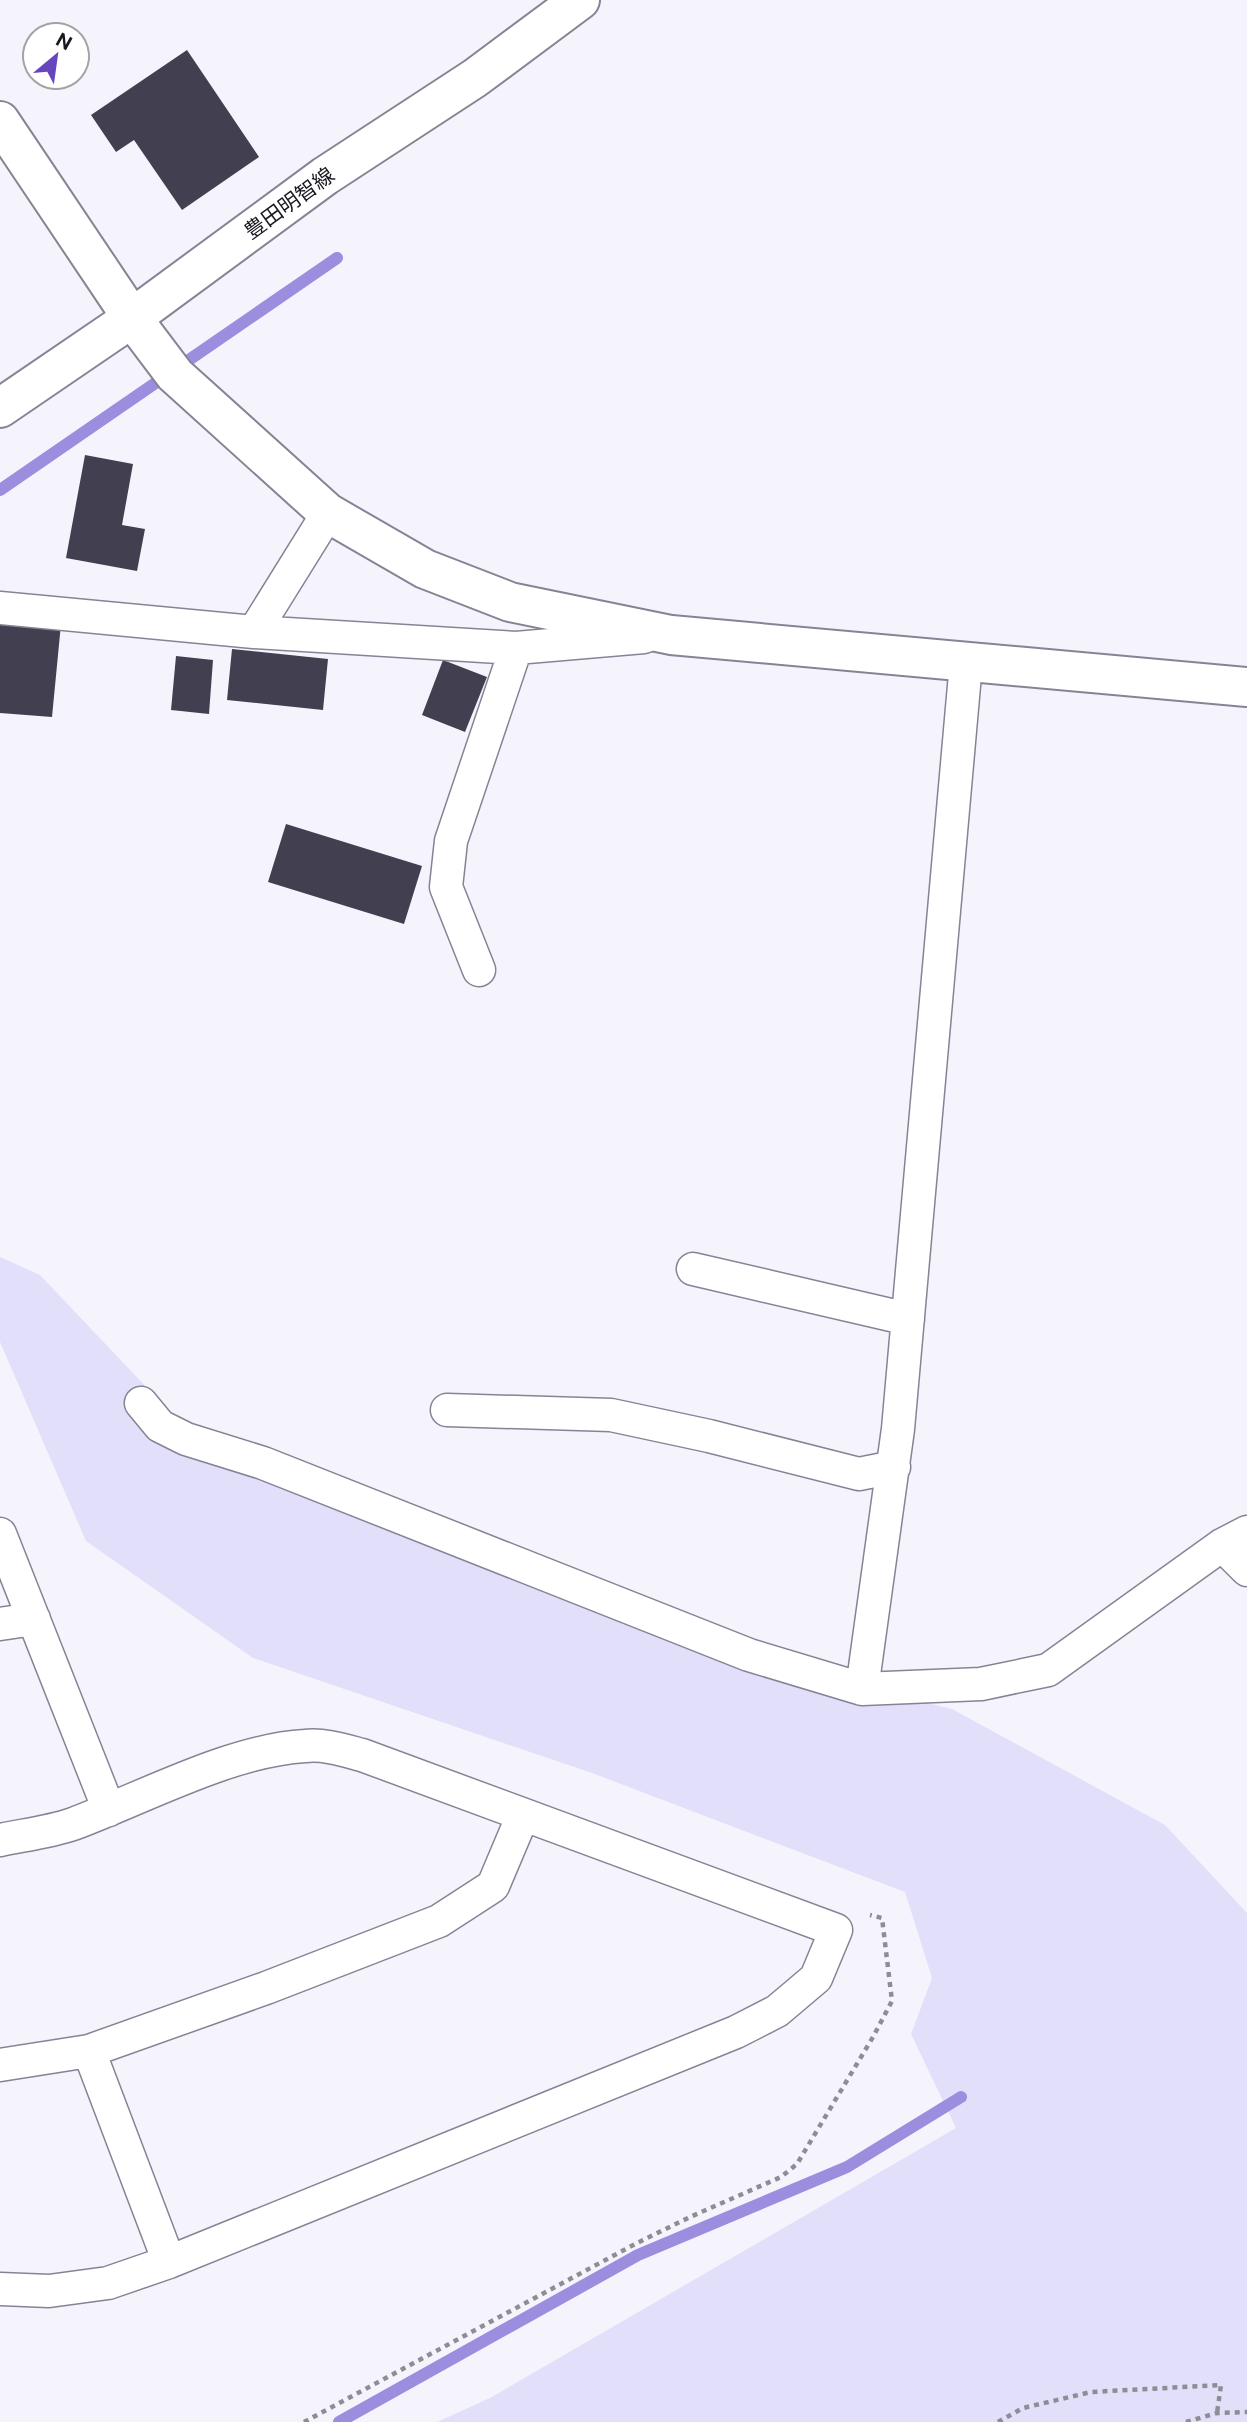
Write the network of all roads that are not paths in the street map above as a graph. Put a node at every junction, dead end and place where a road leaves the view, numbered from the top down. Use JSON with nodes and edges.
{"nodes":[{"id":1,"x":580,"y":0,"type":"edge"},
{"id":2,"x":0,"y":121,"type":"edge"},
{"id":3,"x":132,"y":318,"type":"junction"},
{"id":4,"x":0,"y":408,"type":"edge"},
{"id":5,"x":328,"y":513,"type":"junction"},
{"id":6,"x":0,"y":608,"type":"edge"},
{"id":7,"x":254,"y":632,"type":"junction"},
{"id":8,"x":671,"y":635,"type":"junction"},
{"id":9,"x":516,"y":648,"type":"junction"},
{"id":10,"x":966,"y":663,"type":"junction"},
{"id":11,"x":1247,"y":687,"type":"edge"},
{"id":12,"x":479,"y":970,"type":"dead end"},
{"id":13,"x":693,"y":1269,"type":"dead end"},
{"id":14,"x":908,"y":1319,"type":"junction"},
{"id":15,"x":141,"y":1403,"type":"dead end"},
{"id":16,"x":447,"y":1410,"type":"dead end"},
{"id":17,"x":894,"y":1467,"type":"junction"},
{"id":18,"x":0,"y":1534,"type":"edge"},
{"id":19,"x":1235,"y":1538,"type":"edge"},
{"id":20,"x":1247,"y":1570,"type":"edge"},
{"id":21,"x":34,"y":1619,"type":"junction"},
{"id":22,"x":0,"y":1624,"type":"edge"},
{"id":23,"x":862,"y":1689,"type":"junction"},
{"id":24,"x":109,"y":1811,"type":"junction"},
{"id":25,"x":523,"y":1815,"type":"junction"},
{"id":26,"x":0,"y":1840,"type":"edge"},
{"id":27,"x":89,"y":2051,"type":"junction"},
{"id":28,"x":0,"y":2064,"type":"edge"},
{"id":29,"x":169,"y":2262,"type":"junction"},
{"id":30,"x":0,"y":2290,"type":"edge"}],
"edges":[{"from":1,"to":3,"type":"street","name":"豊田明智線"},
{"from":2,"to":3,"type":"street"},
{"from":3,"to":4,"type":"street","name":"豊田明智線"},
{"from":3,"to":5,"type":"street"},
{"from":5,"to":7,"type":"street"},
{"from":5,"to":8,"type":"street"},
{"from":6,"to":7,"type":"street"},
{"from":7,"to":9,"type":"street"},
{"from":8,"to":9,"type":"street"},
{"from":8,"to":10,"type":"street"},
{"from":9,"to":12,"type":"street"},
{"from":10,"to":11,"type":"street"},
{"from":10,"to":14,"type":"street"},
{"from":13,"to":14,"type":"street"},
{"from":14,"to":17,"type":"street"},
{"from":15,"to":23,"type":"street"},
{"from":16,"to":17,"type":"street"},
{"from":17,"to":23,"type":"street"},
{"from":18,"to":21,"type":"street"},
{"from":19,"to":20,"type":"street"},
{"from":19,"to":23,"type":"street"},
{"from":21,"to":22,"type":"street"},
{"from":21,"to":24,"type":"street"},
{"from":24,"to":25,"type":"street"},
{"from":24,"to":26,"type":"street"},
{"from":25,"to":27,"type":"street"},
{"from":25,"to":29,"type":"street"},
{"from":27,"to":28,"type":"street"},
{"from":27,"to":29,"type":"street"},
{"from":29,"to":30,"type":"street"}]}
